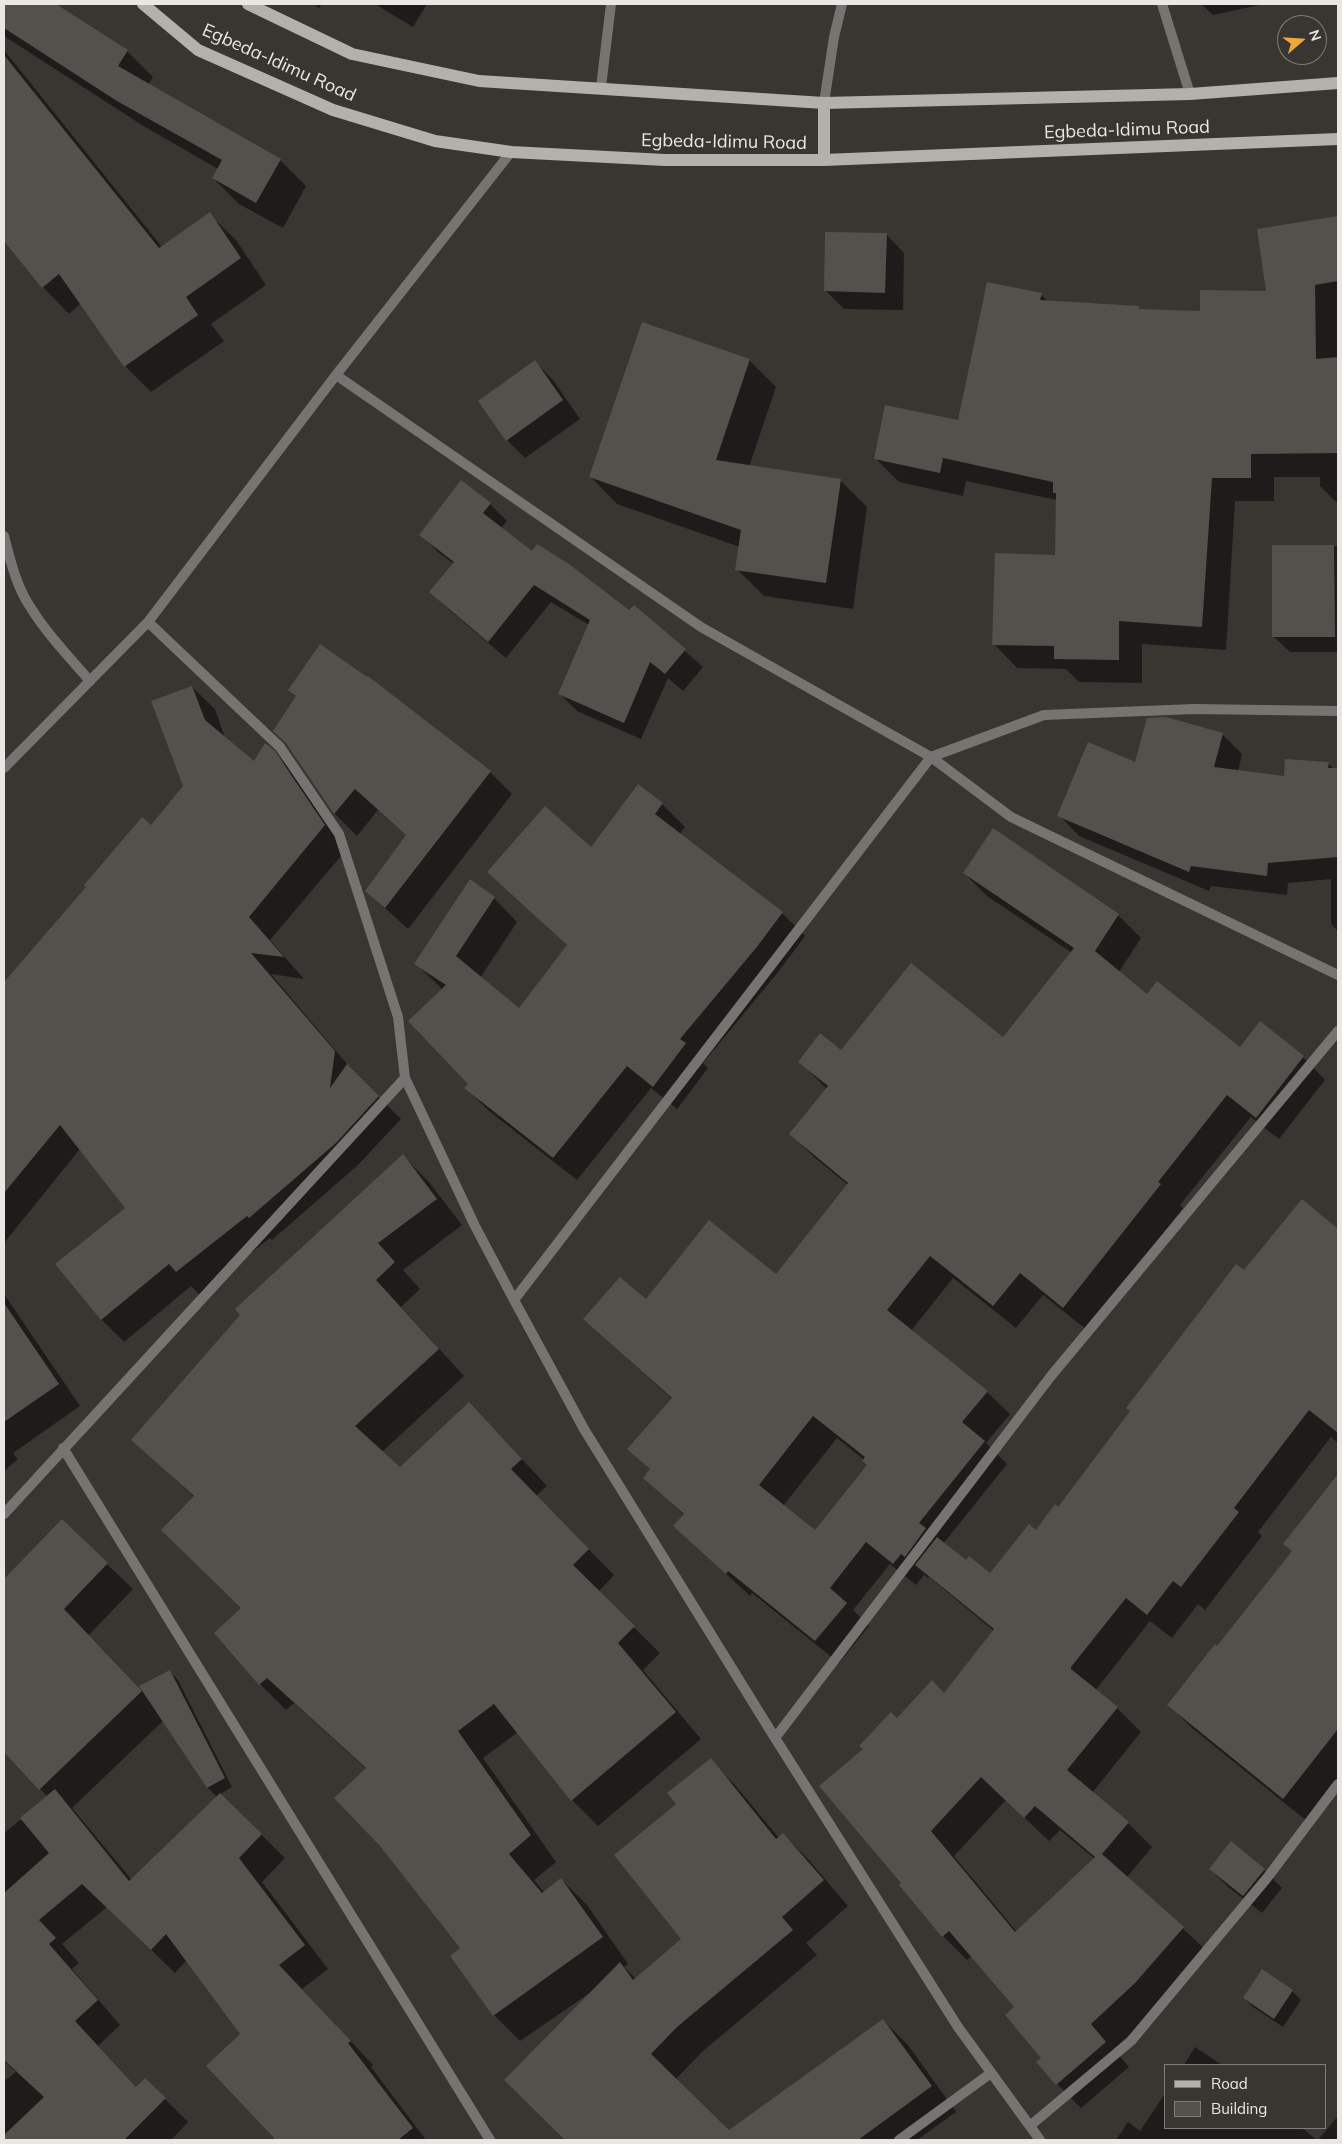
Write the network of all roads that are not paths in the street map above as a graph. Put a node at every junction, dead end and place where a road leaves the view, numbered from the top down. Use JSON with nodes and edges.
{"nodes":[{"id":1,"x":143,"y":4,"type":"edge"},
{"id":2,"x":248,"y":4,"type":"edge"},
{"id":3,"x":611,"y":4,"type":"edge"},
{"id":4,"x":842,"y":4,"type":"edge"},
{"id":5,"x":1162,"y":4,"type":"edge"},
{"id":6,"x":1338,"y":82,"type":"edge"},
{"id":7,"x":601,"y":87,"type":"junction"},
{"id":8,"x":1190,"y":94,"type":"junction"},
{"id":9,"x":824,"y":103,"type":"junction"},
{"id":10,"x":1338,"y":139,"type":"edge"},
{"id":11,"x":511,"y":152,"type":"junction"},
{"id":12,"x":824,"y":160,"type":"junction"},
{"id":13,"x":336,"y":375,"type":"junction"},
{"id":14,"x":4,"y":536,"type":"edge"},
{"id":15,"x":148,"y":622,"type":"junction"},
{"id":16,"x":90,"y":681,"type":"junction"},
{"id":17,"x":1338,"y":711,"type":"edge"},
{"id":18,"x":931,"y":757,"type":"junction"},
{"id":19,"x":4,"y":768,"type":"edge"},
{"id":20,"x":1338,"y":975,"type":"edge"},
{"id":21,"x":1338,"y":1031,"type":"edge"},
{"id":22,"x":405,"y":1078,"type":"junction"},
{"id":23,"x":514,"y":1300,"type":"junction"},
{"id":24,"x":63,"y":1448,"type":"junction"},
{"id":25,"x":4,"y":1514,"type":"edge"},
{"id":26,"x":775,"y":1738,"type":"junction"},
{"id":27,"x":1338,"y":1784,"type":"edge"},
{"id":28,"x":991,"y":2073,"type":"junction"},
{"id":29,"x":1031,"y":2126,"type":"junction"},
{"id":30,"x":490,"y":2140,"type":"edge"},
{"id":31,"x":898,"y":2140,"type":"edge"},
{"id":32,"x":1040,"y":2140,"type":"edge"}],
"edges":[{"from":1,"to":11,"type":"main road","name":"Egbeda-Idimu Road"},
{"from":2,"to":7,"type":"main road","name":"Egbeda-Idimu Road"},
{"from":3,"to":7,"type":"street"},
{"from":4,"to":9,"type":"street"},
{"from":5,"to":8,"type":"street"},
{"from":6,"to":8,"type":"main road","name":"Egbeda-Idimu Road"},
{"from":7,"to":9,"type":"main road","name":"Egbeda-Idimu Road"},
{"from":8,"to":9,"type":"main road","name":"Egbeda-Idimu Road"},
{"from":9,"to":12,"type":"main road"},
{"from":10,"to":12,"type":"main road","name":"Egbeda-Idimu Road"},
{"from":11,"to":12,"type":"main road","name":"Egbeda-Idimu Road"},
{"from":11,"to":13,"type":"street"},
{"from":13,"to":15,"type":"street"},
{"from":13,"to":18,"type":"street"},
{"from":14,"to":16,"type":"street"},
{"from":15,"to":16,"type":"street"},
{"from":15,"to":22,"type":"street"},
{"from":16,"to":19,"type":"street"},
{"from":17,"to":18,"type":"street"},
{"from":18,"to":20,"type":"street"},
{"from":18,"to":23,"type":"street"},
{"from":21,"to":26,"type":"street"},
{"from":22,"to":23,"type":"street"},
{"from":22,"to":24,"type":"street"},
{"from":23,"to":26,"type":"street"},
{"from":24,"to":25,"type":"street"},
{"from":24,"to":30,"type":"street"},
{"from":26,"to":28,"type":"street"},
{"from":27,"to":29,"type":"street"},
{"from":28,"to":29,"type":"street"},
{"from":28,"to":31,"type":"street"},
{"from":29,"to":32,"type":"street"}]}
